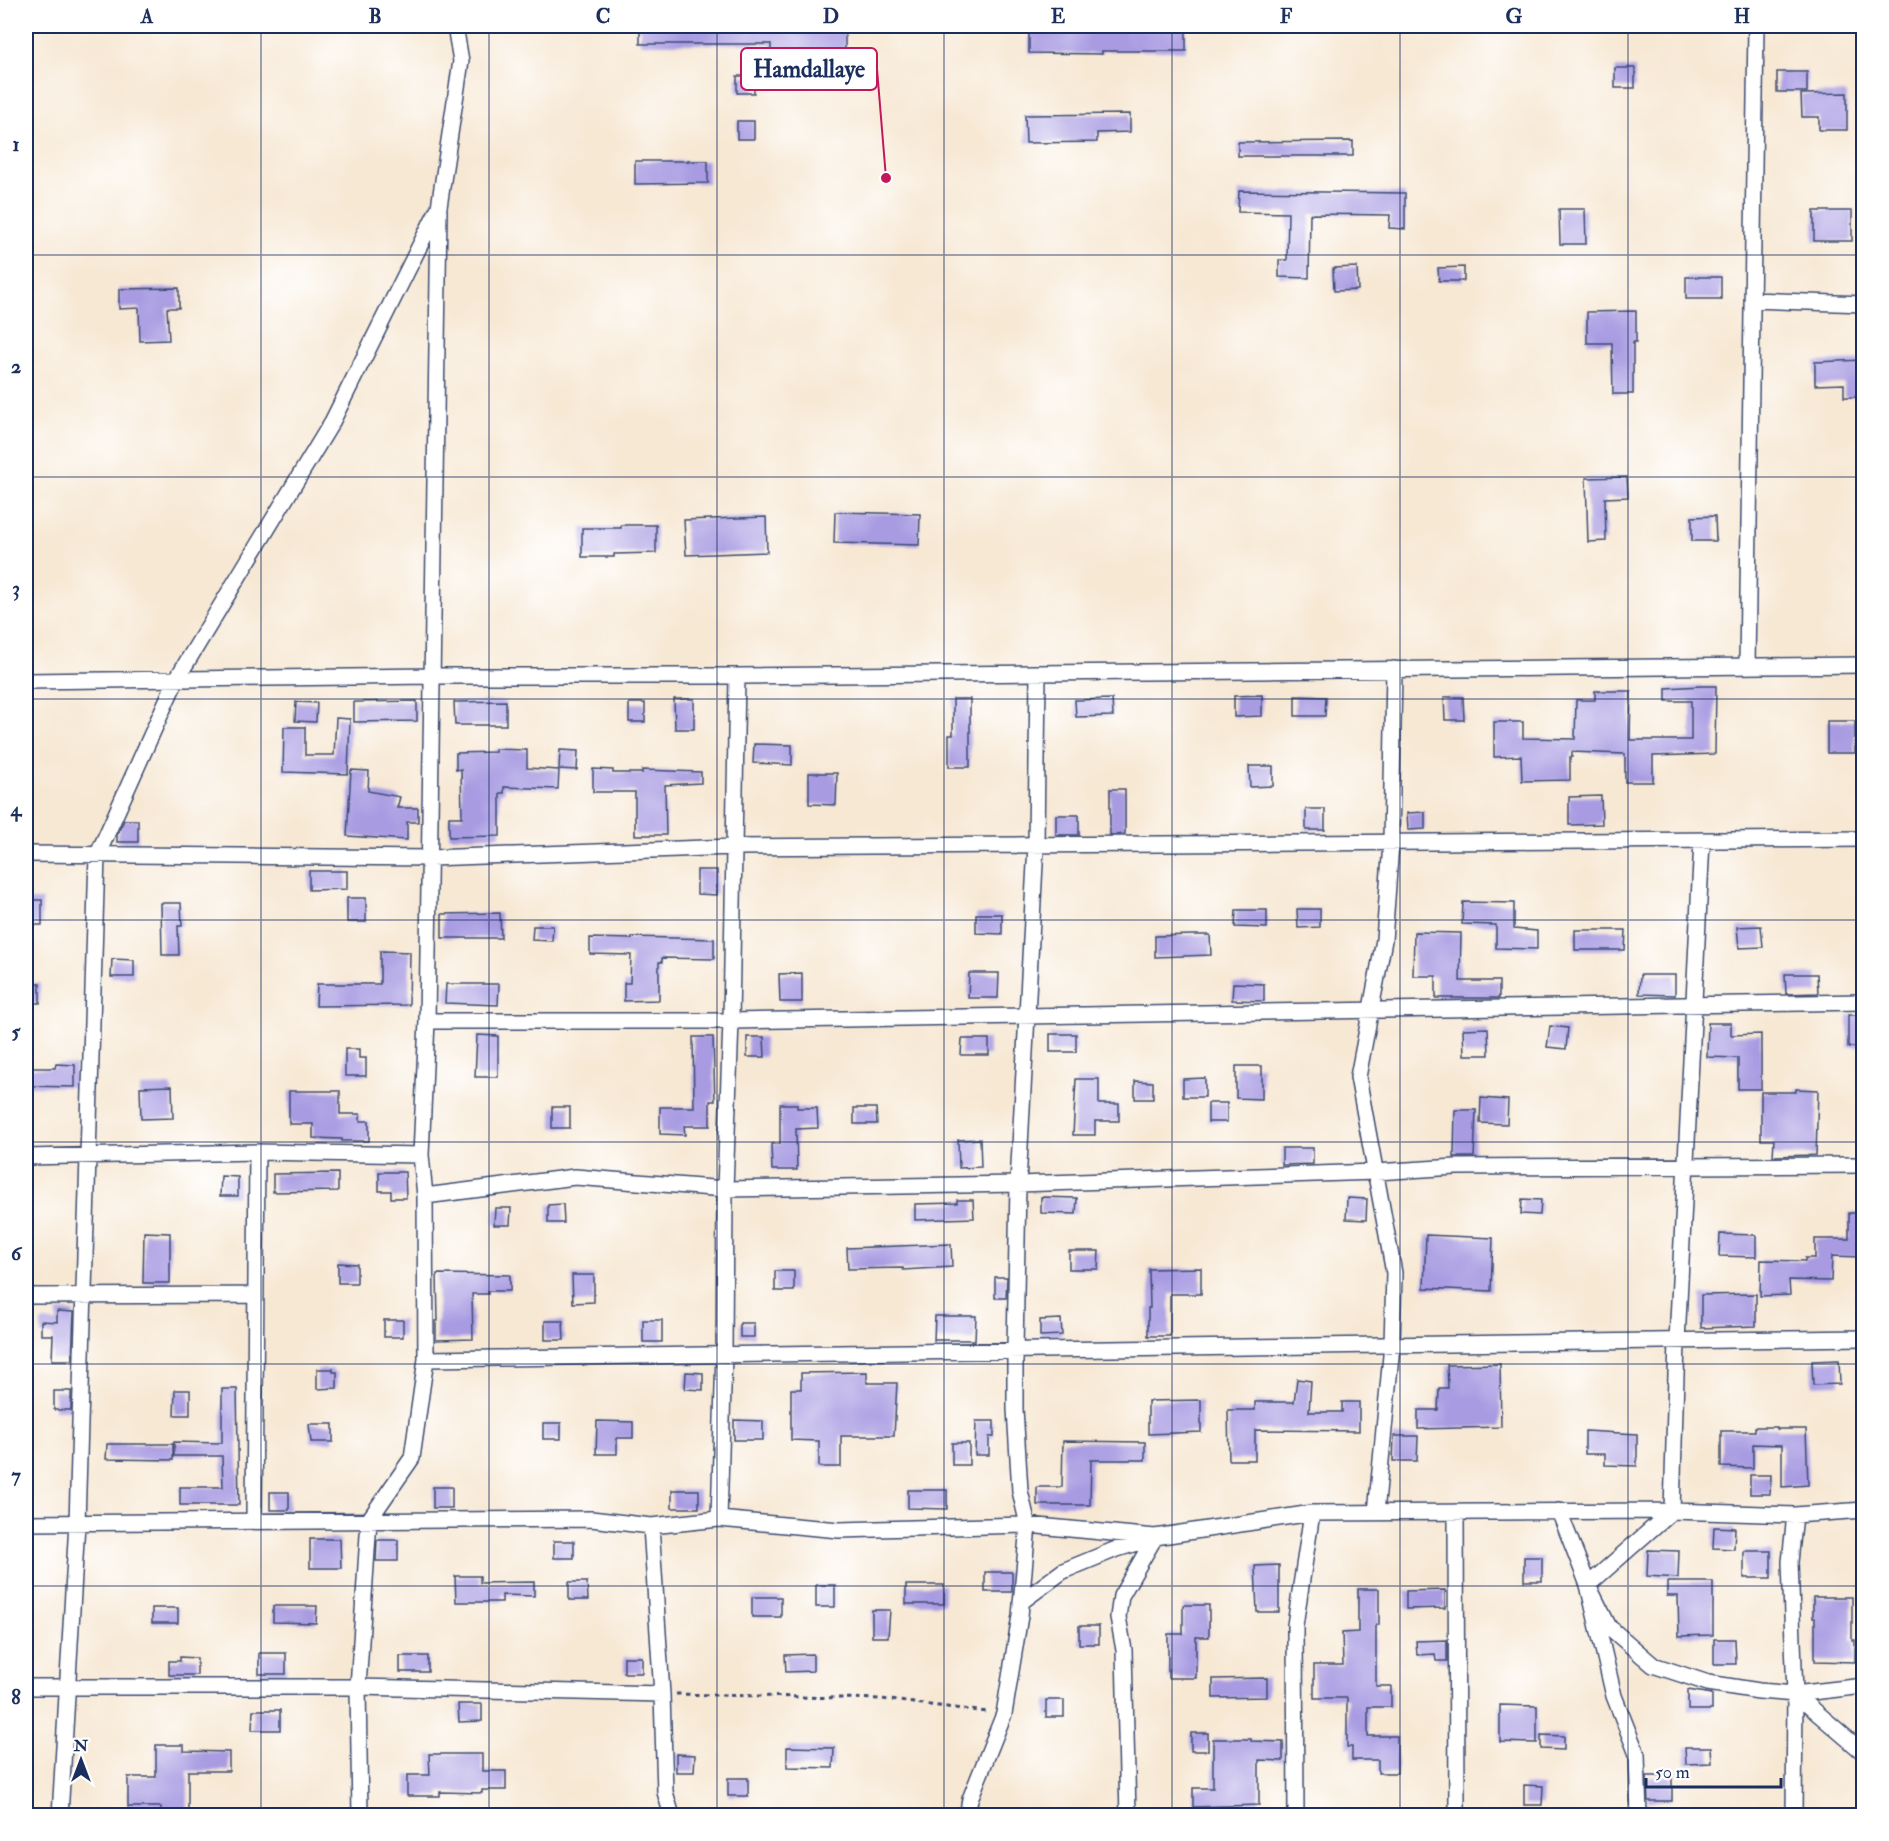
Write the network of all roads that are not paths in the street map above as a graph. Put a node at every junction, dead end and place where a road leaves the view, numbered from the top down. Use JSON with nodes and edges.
{"nodes":[{"id":1,"x":455,"y":26,"type":"edge"},
{"id":2,"x":1756,"y":26,"type":"edge"},
{"id":3,"x":439,"y":207,"type":"junction"},
{"id":4,"x":1752,"y":300,"type":"junction"},
{"id":5,"x":1863,"y":304,"type":"edge"},
{"id":6,"x":1863,"y":665,"type":"edge"},
{"id":7,"x":1747,"y":666,"type":"junction"},
{"id":8,"x":1394,"y":669,"type":"junction"},
{"id":9,"x":1038,"y":673,"type":"junction"},
{"id":10,"x":433,"y":676,"type":"junction"},
{"id":11,"x":737,"y":676,"type":"junction"},
{"id":12,"x":176,"y":680,"type":"junction"},
{"id":13,"x":26,"y":681,"type":"edge"},
{"id":14,"x":1863,"y":839,"type":"edge"},
{"id":15,"x":1702,"y":841,"type":"junction"},
{"id":16,"x":1390,"y":843,"type":"junction"},
{"id":17,"x":1036,"y":845,"type":"junction"},
{"id":18,"x":734,"y":848,"type":"junction"},
{"id":19,"x":26,"y":854,"type":"edge"},
{"id":20,"x":98,"y":855,"type":"junction"},
{"id":21,"x":430,"y":858,"type":"junction"},
{"id":22,"x":1863,"y":1002,"type":"edge"},
{"id":23,"x":1694,"y":1004,"type":"junction"},
{"id":24,"x":1371,"y":1010,"type":"junction"},
{"id":25,"x":1027,"y":1016,"type":"junction"},
{"id":26,"x":427,"y":1021,"type":"junction"},
{"id":27,"x":730,"y":1021,"type":"junction"},
{"id":28,"x":257,"y":1152,"type":"junction"},
{"id":29,"x":88,"y":1155,"type":"junction"},
{"id":30,"x":421,"y":1155,"type":"junction"},
{"id":31,"x":26,"y":1157,"type":"edge"},
{"id":32,"x":1685,"y":1165,"type":"junction"},
{"id":33,"x":1863,"y":1165,"type":"edge"},
{"id":34,"x":1376,"y":1172,"type":"junction"},
{"id":35,"x":1018,"y":1184,"type":"junction"},
{"id":36,"x":725,"y":1190,"type":"junction"},
{"id":37,"x":424,"y":1196,"type":"junction"},
{"id":38,"x":256,"y":1295,"type":"junction"},
{"id":39,"x":26,"y":1296,"type":"edge"},
{"id":40,"x":84,"y":1296,"type":"junction"},
{"id":41,"x":1863,"y":1338,"type":"edge"},
{"id":42,"x":1677,"y":1341,"type":"junction"},
{"id":43,"x":1392,"y":1345,"type":"junction"},
{"id":44,"x":1015,"y":1350,"type":"junction"},
{"id":45,"x":724,"y":1354,"type":"junction"},
{"id":46,"x":426,"y":1359,"type":"junction"},
{"id":47,"x":1863,"y":1510,"type":"edge"},
{"id":48,"x":1559,"y":1511,"type":"junction"},
{"id":49,"x":1672,"y":1511,"type":"junction"},
{"id":50,"x":1456,"y":1512,"type":"junction"},
{"id":51,"x":1376,"y":1513,"type":"junction"},
{"id":52,"x":1312,"y":1514,"type":"junction"},
{"id":53,"x":1795,"y":1515,"type":"junction"},
{"id":54,"x":718,"y":1519,"type":"junction"},
{"id":55,"x":369,"y":1520,"type":"junction"},
{"id":56,"x":254,"y":1521,"type":"junction"},
{"id":57,"x":26,"y":1523,"type":"edge"},
{"id":58,"x":77,"y":1523,"type":"junction"},
{"id":59,"x":1028,"y":1525,"type":"junction"},
{"id":60,"x":651,"y":1526,"type":"junction"},
{"id":61,"x":1155,"y":1537,"type":"junction"},
{"id":62,"x":1588,"y":1585,"type":"junction"},
{"id":63,"x":1021,"y":1602,"type":"junction"},
{"id":64,"x":1863,"y":1686,"type":"edge"},
{"id":65,"x":26,"y":1687,"type":"edge"},
{"id":66,"x":67,"y":1687,"type":"junction"},
{"id":67,"x":358,"y":1687,"type":"junction"},
{"id":68,"x":662,"y":1694,"type":"junction"},
{"id":69,"x":1794,"y":1694,"type":"junction"},
{"id":70,"x":1863,"y":1753,"type":"edge"},
{"id":71,"x":60,"y":1815,"type":"edge"},
{"id":72,"x":360,"y":1815,"type":"edge"},
{"id":73,"x":672,"y":1815,"type":"edge"},
{"id":74,"x":967,"y":1815,"type":"edge"},
{"id":75,"x":1128,"y":1815,"type":"edge"},
{"id":76,"x":1296,"y":1815,"type":"edge"},
{"id":77,"x":1457,"y":1815,"type":"edge"},
{"id":78,"x":1639,"y":1815,"type":"edge"},
{"id":79,"x":1794,"y":1815,"type":"edge"}],
"edges":[{"from":1,"to":3,"type":"street"},
{"from":2,"to":4,"type":"street"},
{"from":3,"to":10,"type":"street"},
{"from":3,"to":12,"type":"street"},
{"from":4,"to":5,"type":"street"},
{"from":4,"to":7,"type":"street"},
{"from":6,"to":7,"type":"street"},
{"from":7,"to":8,"type":"street"},
{"from":8,"to":9,"type":"street"},
{"from":8,"to":16,"type":"street"},
{"from":9,"to":11,"type":"street"},
{"from":9,"to":17,"type":"street"},
{"from":10,"to":11,"type":"street"},
{"from":10,"to":12,"type":"street"},
{"from":10,"to":21,"type":"street"},
{"from":11,"to":18,"type":"street"},
{"from":12,"to":13,"type":"street"},
{"from":12,"to":20,"type":"street"},
{"from":14,"to":15,"type":"street"},
{"from":15,"to":16,"type":"street"},
{"from":15,"to":23,"type":"street"},
{"from":16,"to":17,"type":"street"},
{"from":16,"to":24,"type":"street"},
{"from":17,"to":18,"type":"street"},
{"from":17,"to":25,"type":"street"},
{"from":18,"to":21,"type":"street"},
{"from":18,"to":27,"type":"street"},
{"from":19,"to":20,"type":"street"},
{"from":20,"to":21,"type":"street"},
{"from":20,"to":29,"type":"street"},
{"from":21,"to":26,"type":"street"},
{"from":22,"to":23,"type":"street"},
{"from":23,"to":24,"type":"street"},
{"from":23,"to":32,"type":"street"},
{"from":24,"to":25,"type":"street"},
{"from":24,"to":34,"type":"street"},
{"from":25,"to":27,"type":"street"},
{"from":25,"to":35,"type":"street"},
{"from":26,"to":27,"type":"street"},
{"from":26,"to":30,"type":"street"},
{"from":27,"to":36,"type":"street"},
{"from":28,"to":29,"type":"street"},
{"from":28,"to":30,"type":"street"},
{"from":28,"to":38,"type":"street"},
{"from":29,"to":31,"type":"street"},
{"from":29,"to":40,"type":"street"},
{"from":30,"to":37,"type":"street"},
{"from":32,"to":33,"type":"street"},
{"from":32,"to":34,"type":"street"},
{"from":32,"to":42,"type":"street"},
{"from":34,"to":35,"type":"street"},
{"from":34,"to":43,"type":"street"},
{"from":35,"to":36,"type":"street"},
{"from":35,"to":44,"type":"street"},
{"from":36,"to":37,"type":"street"},
{"from":36,"to":45,"type":"street"},
{"from":37,"to":46,"type":"street"},
{"from":38,"to":40,"type":"street"},
{"from":38,"to":56,"type":"street"},
{"from":39,"to":40,"type":"street"},
{"from":40,"to":58,"type":"street"},
{"from":41,"to":42,"type":"street"},
{"from":42,"to":43,"type":"street"},
{"from":42,"to":49,"type":"street"},
{"from":43,"to":44,"type":"street"},
{"from":43,"to":51,"type":"street"},
{"from":44,"to":45,"type":"street"},
{"from":44,"to":59,"type":"street"},
{"from":45,"to":46,"type":"street"},
{"from":45,"to":54,"type":"street"},
{"from":46,"to":55,"type":"street"},
{"from":47,"to":53,"type":"street"},
{"from":48,"to":49,"type":"street"},
{"from":48,"to":50,"type":"street"},
{"from":48,"to":62,"type":"street"},
{"from":49,"to":53,"type":"street"},
{"from":49,"to":62,"type":"street"},
{"from":50,"to":51,"type":"street"},
{"from":50,"to":77,"type":"street"},
{"from":51,"to":52,"type":"street"},
{"from":52,"to":61,"type":"street"},
{"from":52,"to":76,"type":"street"},
{"from":53,"to":69,"type":"street"},
{"from":54,"to":59,"type":"street"},
{"from":54,"to":60,"type":"street"},
{"from":55,"to":56,"type":"street"},
{"from":55,"to":60,"type":"street"},
{"from":55,"to":67,"type":"street"},
{"from":56,"to":58,"type":"street"},
{"from":57,"to":58,"type":"street"},
{"from":58,"to":66,"type":"street"},
{"from":59,"to":61,"type":"street"},
{"from":59,"to":63,"type":"street"},
{"from":60,"to":68,"type":"street"},
{"from":61,"to":63,"type":"street"},
{"from":61,"to":75,"type":"street"},
{"from":62,"to":69,"type":"street"},
{"from":62,"to":78,"type":"street"},
{"from":63,"to":74,"type":"street"},
{"from":64,"to":69,"type":"street"},
{"from":65,"to":66,"type":"street"},
{"from":66,"to":67,"type":"street"},
{"from":66,"to":71,"type":"street"},
{"from":67,"to":68,"type":"street"},
{"from":67,"to":72,"type":"street"},
{"from":68,"to":73,"type":"street"},
{"from":69,"to":70,"type":"street"},
{"from":69,"to":79,"type":"street"}]}
